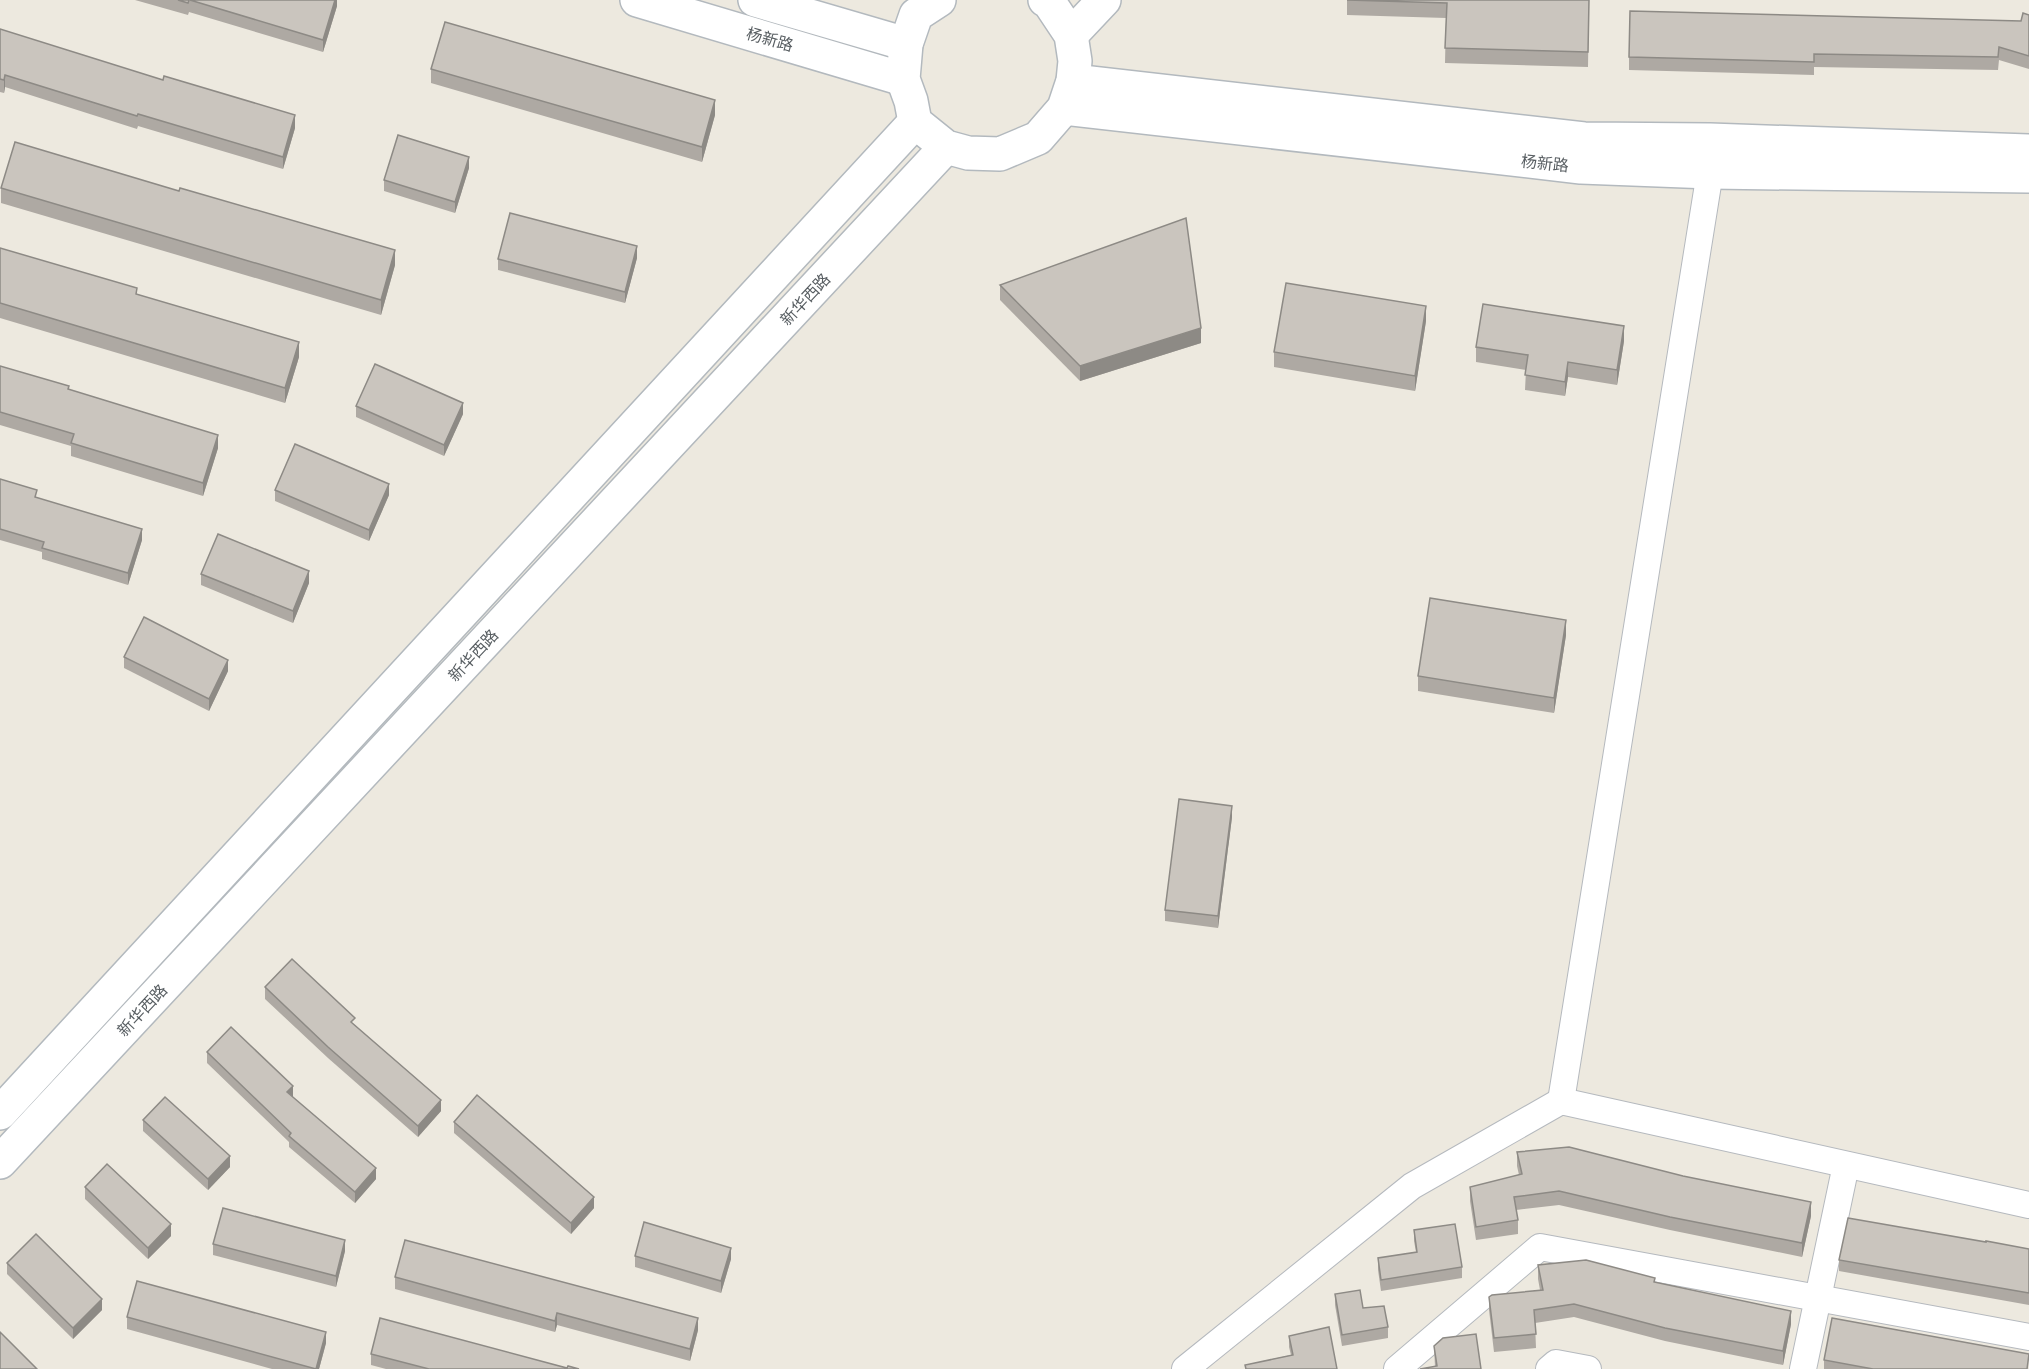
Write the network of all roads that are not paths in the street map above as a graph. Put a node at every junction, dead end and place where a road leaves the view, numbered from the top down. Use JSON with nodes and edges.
{"nodes":[{"id":1,"x":637,"y":0,"type":"edge"},
{"id":2,"x":755,"y":0,"type":"edge"},
{"id":3,"x":939,"y":0,"type":"edge"},
{"id":4,"x":1045,"y":0,"type":"edge"},
{"id":5,"x":1104,"y":0,"type":"edge"},
{"id":6,"x":1071,"y":35,"type":"junction"},
{"id":7,"x":906,"y":45,"type":"junction"},
{"id":8,"x":903,"y":79,"type":"junction"},
{"id":9,"x":1069,"y":95,"type":"junction"},
{"id":10,"x":915,"y":122,"type":"junction"},
{"id":11,"x":946,"y":147,"type":"junction"},
{"id":12,"x":2029,"y":152,"type":"edge"},
{"id":13,"x":1710,"y":156,"type":"junction"},
{"id":14,"x":2029,"y":176,"type":"edge"},
{"id":15,"x":1561,"y":1101,"type":"junction"},
{"id":16,"x":0,"y":1113,"type":"edge"},
{"id":17,"x":0,"y":1162,"type":"edge"},
{"id":18,"x":1846,"y":1165,"type":"junction"},
{"id":19,"x":2029,"y":1205,"type":"edge"},
{"id":20,"x":1818,"y":1297,"type":"junction"},
{"id":21,"x":2029,"y":1336,"type":"edge"},
{"id":22,"x":1185,"y":1369,"type":"edge"},
{"id":23,"x":1397,"y":1369,"type":"edge"},
{"id":24,"x":1549,"y":1369,"type":"edge"},
{"id":25,"x":1588,"y":1369,"type":"edge"},
{"id":26,"x":1803,"y":1369,"type":"edge"}],
"edges":[{"from":1,"to":8,"type":"main road","name":"杨新路"},
{"from":2,"to":7,"type":"main road","name":"杨新路"},
{"from":3,"to":7,"type":"main road"},
{"from":4,"to":6,"type":"main road"},
{"from":5,"to":6,"type":"main road"},
{"from":6,"to":9,"type":"main road"},
{"from":7,"to":8,"type":"main road"},
{"from":8,"to":10,"type":"main road"},
{"from":9,"to":11,"type":"main road"},
{"from":9,"to":13,"type":"main road","name":"杨新路"},
{"from":10,"to":11,"type":"main road"},
{"from":10,"to":16,"type":"main road","name":"新华西路"},
{"from":11,"to":17,"type":"main road","name":"新华西路"},
{"from":12,"to":13,"type":"main road","name":"杨新路"},
{"from":13,"to":14,"type":"main road","name":"杨新路"},
{"from":13,"to":15,"type":"street"},
{"from":15,"to":18,"type":"street"},
{"from":15,"to":22,"type":"street"},
{"from":18,"to":19,"type":"street"},
{"from":18,"to":20,"type":"street"},
{"from":20,"to":21,"type":"street"},
{"from":20,"to":23,"type":"street"},
{"from":20,"to":26,"type":"street"},
{"from":24,"to":25,"type":"street"}]}
